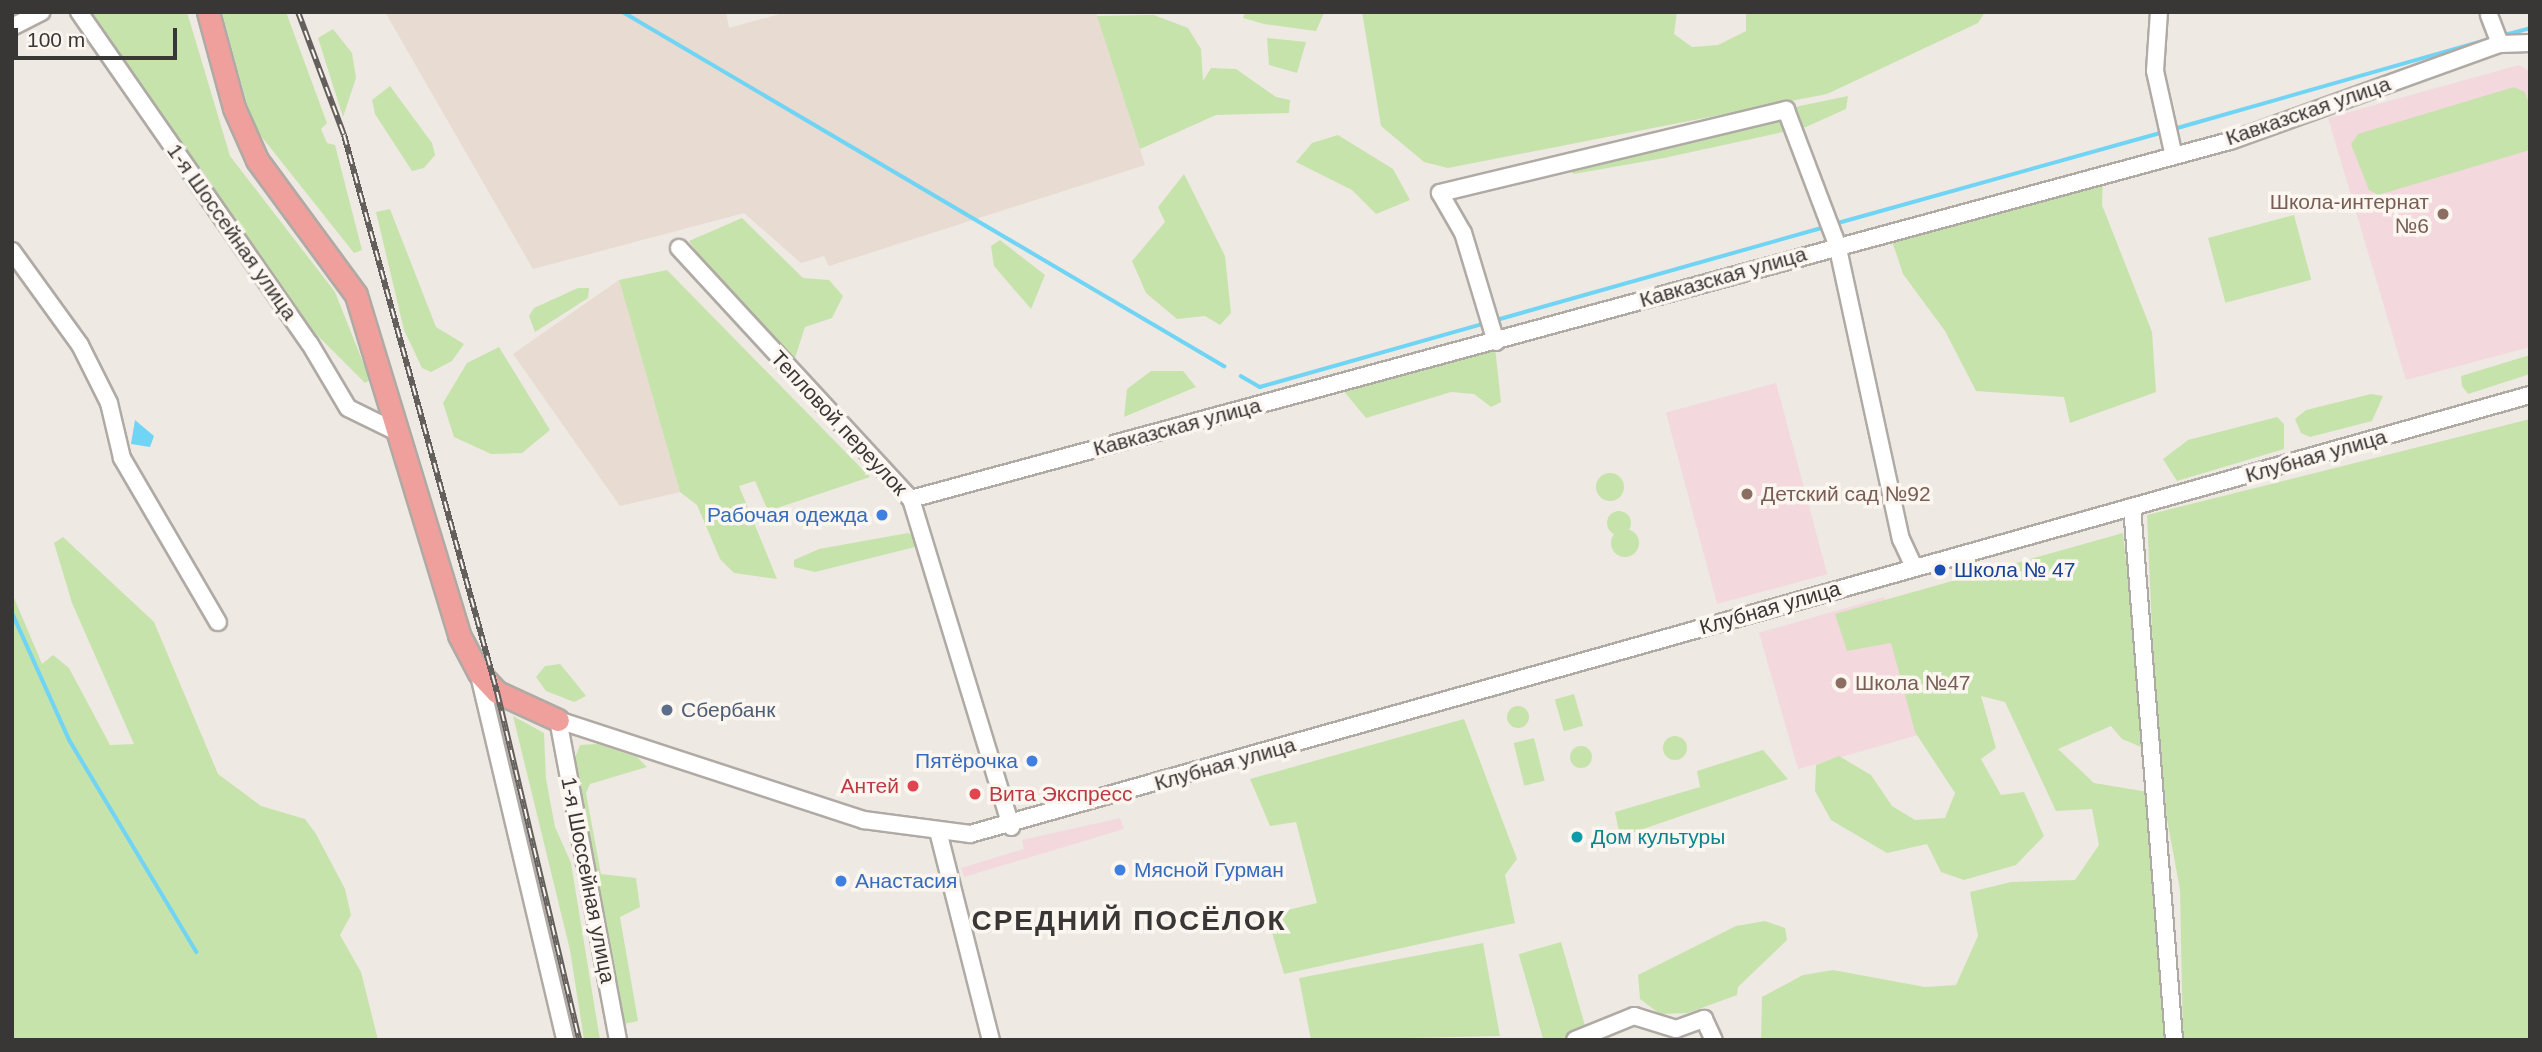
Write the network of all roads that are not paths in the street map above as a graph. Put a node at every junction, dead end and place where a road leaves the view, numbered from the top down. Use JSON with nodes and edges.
{"nodes":[{"id":1,"x":41,"y":12,"type":"edge"},
{"id":2,"x":79,"y":12,"type":"edge"},
{"id":3,"x":208,"y":12,"type":"edge"},
{"id":4,"x":2159,"y":12,"type":"edge"},
{"id":5,"x":2489,"y":15,"type":"dead end"},
{"id":6,"x":12,"y":27,"type":"edge"},
{"id":7,"x":2530,"y":43,"type":"edge"},
{"id":8,"x":2500,"y":44,"type":"junction"},
{"id":9,"x":2172,"y":148,"type":"junction"},
{"id":10,"x":1837,"y":244,"type":"junction"},
{"id":11,"x":679,"y":248,"type":"dead end"},
{"id":12,"x":12,"y":251,"type":"edge"},
{"id":13,"x":1495,"y":337,"type":"junction"},
{"id":14,"x":2530,"y":395,"type":"edge"},
{"id":15,"x":399,"y":433,"type":"junction"},
{"id":16,"x":911,"y":499,"type":"junction"},
{"id":17,"x":2132,"y":507,"type":"junction"},
{"id":18,"x":1914,"y":568,"type":"junction"},
{"id":19,"x":218,"y":622,"type":"dead end"},
{"id":20,"x":479,"y":673,"type":"junction"},
{"id":21,"x":558,"y":720,"type":"junction"},
{"id":22,"x":1011,"y":827,"type":"junction"},
{"id":23,"x":939,"y":835,"type":"junction"},
{"id":24,"x":565,"y":1040,"type":"edge"},
{"id":25,"x":618,"y":1040,"type":"edge"},
{"id":26,"x":991,"y":1040,"type":"edge"},
{"id":27,"x":1575,"y":1040,"type":"edge"},
{"id":28,"x":1714,"y":1040,"type":"edge"},
{"id":29,"x":2174,"y":1040,"type":"edge"}],
"edges":[{"from":1,"to":6,"type":"street"},
{"from":2,"to":15,"type":"street","name":"1-я Шоссейная улица"},
{"from":3,"to":15,"type":"main road"},
{"from":4,"to":9,"type":"street"},
{"from":5,"to":8,"type":"street"},
{"from":7,"to":8,"type":"street","name":"Кавказская улица"},
{"from":8,"to":9,"type":"street","name":"Кавказская улица"},
{"from":9,"to":10,"type":"street","name":"Кавказская улица"},
{"from":10,"to":13,"type":"street","name":"Кавказская улица"},
{"from":10,"to":13,"type":"street"},
{"from":10,"to":18,"type":"street"},
{"from":11,"to":16,"type":"street","name":"Тепловой переулок"},
{"from":12,"to":19,"type":"street"},
{"from":13,"to":16,"type":"street","name":"Кавказская улица"},
{"from":14,"to":17,"type":"street","name":"Клубная улица"},
{"from":15,"to":20,"type":"main road"},
{"from":16,"to":22,"type":"street","name":"Тепловой переулок"},
{"from":17,"to":18,"type":"street","name":"Клубная улица"},
{"from":17,"to":29,"type":"street"},
{"from":18,"to":22,"type":"street","name":"Клубная улица"},
{"from":20,"to":21,"type":"main road"},
{"from":20,"to":24,"type":"street"},
{"from":21,"to":23,"type":"street"},
{"from":21,"to":25,"type":"street","name":"1-я Шоссейная улица"},
{"from":22,"to":23,"type":"street","name":"Клубная улица"},
{"from":23,"to":26,"type":"street"},
{"from":27,"to":28,"type":"street"}]}
